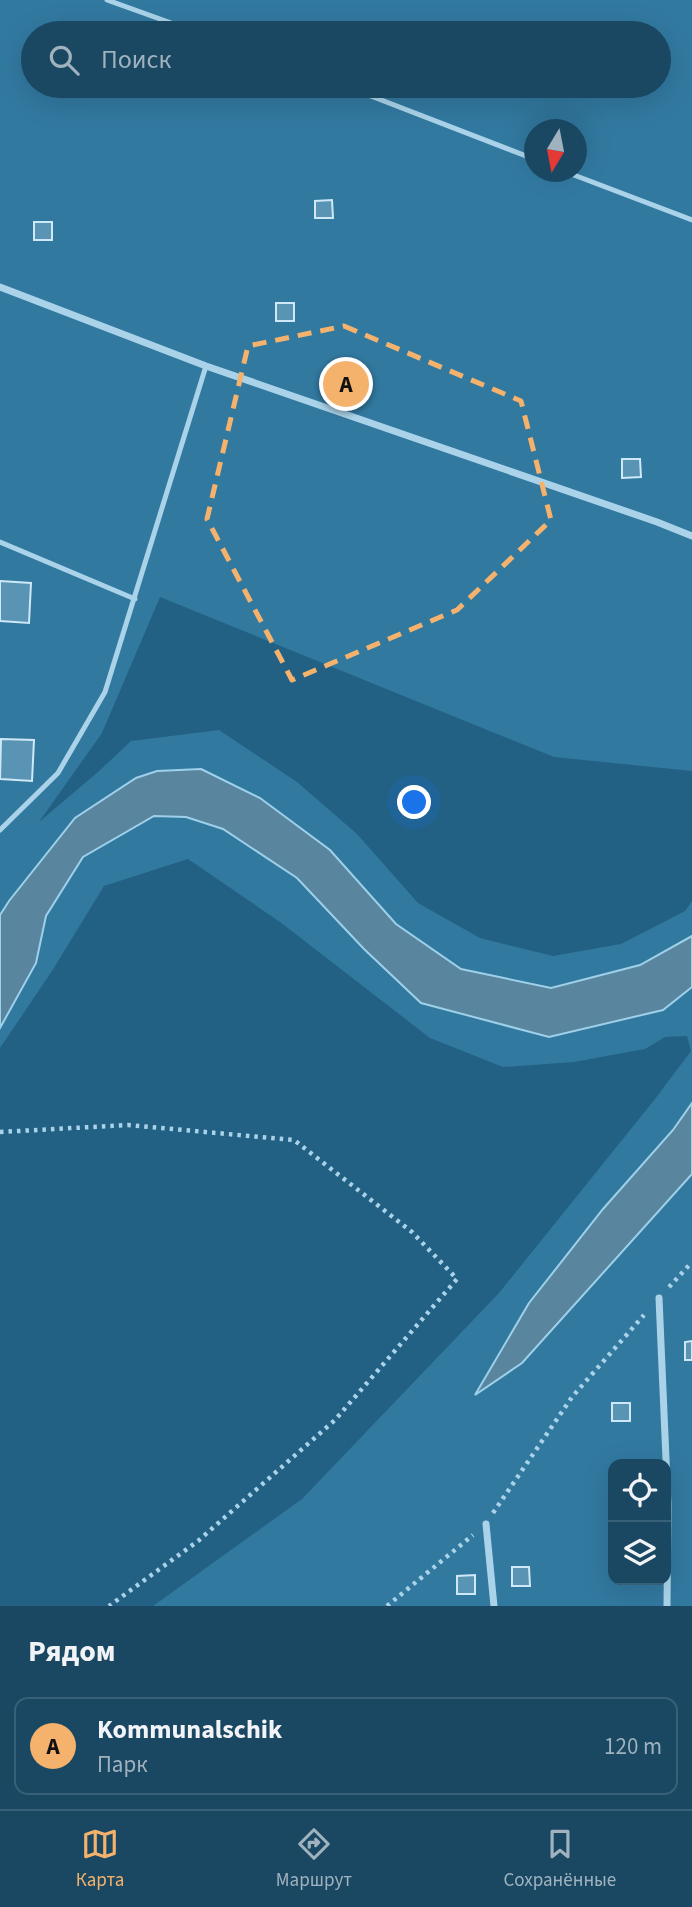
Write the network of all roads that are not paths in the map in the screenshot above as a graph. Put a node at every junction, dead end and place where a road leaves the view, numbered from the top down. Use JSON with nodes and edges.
{"nodes":[{"id":1,"x":107,"y":0,"type":"edge"},
{"id":2,"x":166,"y":21,"type":"edge"},
{"id":3,"x":376,"y":98,"type":"edge"},
{"id":4,"x":524,"y":155,"type":"edge"},
{"id":5,"x":587,"y":180,"type":"edge"},
{"id":6,"x":692,"y":220,"type":"edge"},
{"id":7,"x":0,"y":288,"type":"edge"},
{"id":8,"x":206,"y":366,"type":"junction"},
{"id":9,"x":692,"y":536,"type":"edge"},
{"id":10,"x":0,"y":542,"type":"edge"},
{"id":11,"x":135,"y":599,"type":"junction"},
{"id":12,"x":0,"y":830,"type":"edge"},
{"id":13,"x":659,"y":1298,"type":"road end"},
{"id":14,"x":486,"y":1524,"type":"road end"},
{"id":15,"x":494,"y":1606,"type":"edge"},
{"id":16,"x":667,"y":1606,"type":"edge"}],
"edges":[{"from":1,"to":2,"type":"lane"},
{"from":3,"to":4,"type":"lane"},
{"from":5,"to":6,"type":"lane"},
{"from":7,"to":8,"type":"street"},
{"from":8,"to":9,"type":"street"},
{"from":8,"to":11,"type":"lane"},
{"from":10,"to":11,"type":"lane"},
{"from":11,"to":12,"type":"lane"},
{"from":13,"to":16,"type":"street"},
{"from":14,"to":15,"type":"street"}]}
